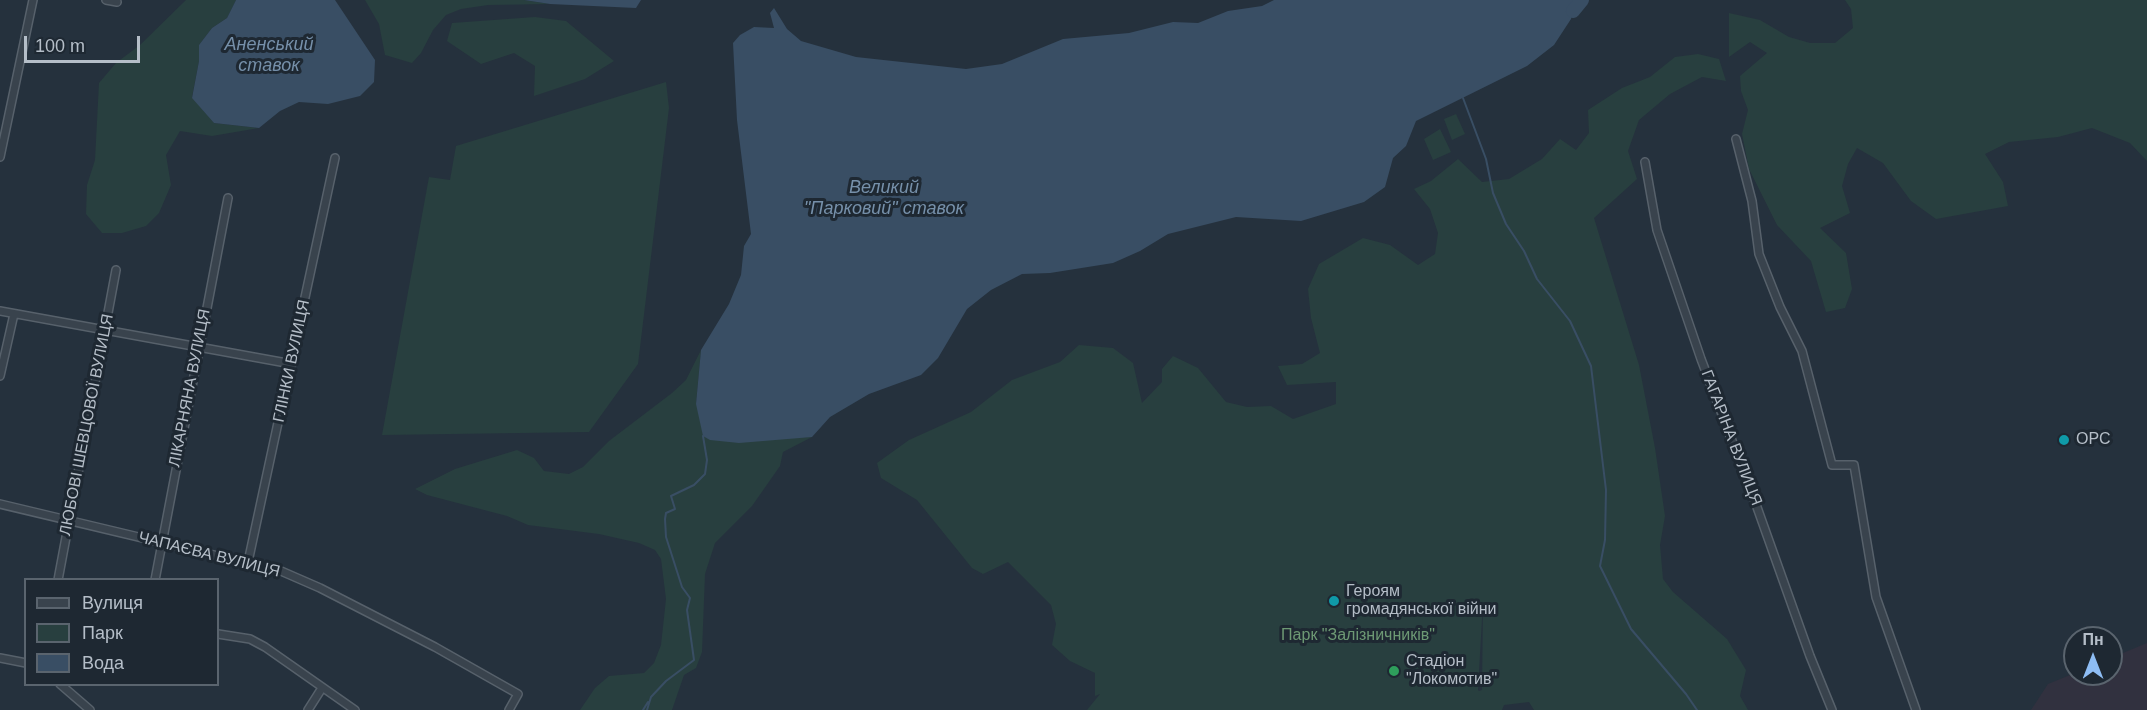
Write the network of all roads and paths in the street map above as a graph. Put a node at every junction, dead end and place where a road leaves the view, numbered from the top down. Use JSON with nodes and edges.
{"nodes":[{"id":1,"x":33,"y":0,"type":"edge"},
{"id":2,"x":106,"y":0,"type":"edge"},
{"id":3,"x":117,"y":2,"type":"dead end"},
{"id":4,"x":1736,"y":140,"type":"dead end"},
{"id":5,"x":0,"y":157,"type":"edge"},
{"id":6,"x":335,"y":158,"type":"dead end"},
{"id":7,"x":1645,"y":162,"type":"dead end"},
{"id":8,"x":228,"y":198,"type":"dead end"},
{"id":9,"x":116,"y":270,"type":"dead end"},
{"id":10,"x":0,"y":310,"type":"edge"},
{"id":11,"x":14,"y":314,"type":"junction"},
{"id":12,"x":105,"y":329,"type":"junction"},
{"id":13,"x":198,"y":345,"type":"junction"},
{"id":14,"x":292,"y":364,"type":"junction"},
{"id":15,"x":0,"y":376,"type":"edge"},
{"id":16,"x":0,"y":504,"type":"edge"},
{"id":17,"x":70,"y":521,"type":"junction"},
{"id":18,"x":162,"y":543,"type":"junction"},
{"id":19,"x":248,"y":562,"type":"junction"},
{"id":20,"x":58,"y":578,"type":"edge"},
{"id":21,"x":155,"y":578,"type":"edge"},
{"id":22,"x":219,"y":634,"type":"edge"},
{"id":23,"x":0,"y":658,"type":"edge"},
{"id":24,"x":24,"y":663,"type":"edge"},
{"id":25,"x":62,"y":686,"type":"edge"},
{"id":26,"x":322,"y":688,"type":"junction"},
{"id":27,"x":90,"y":710,"type":"edge"},
{"id":28,"x":308,"y":710,"type":"edge"},
{"id":29,"x":355,"y":710,"type":"edge"},
{"id":30,"x":508,"y":710,"type":"edge"},
{"id":31,"x":1832,"y":710,"type":"edge"},
{"id":32,"x":1916,"y":710,"type":"edge"}],
"edges":[{"from":1,"to":5,"type":"street"},
{"from":2,"to":3,"type":"street"},
{"from":4,"to":32,"type":"street"},
{"from":6,"to":14,"type":"street","name":"ГЛІНКИ ВУЛИЦЯ"},
{"from":7,"to":31,"type":"street","name":"ГАГАРІНА ВУЛИЦЯ"},
{"from":8,"to":13,"type":"street","name":"ЛІКАРНЯНА ВУЛИЦЯ"},
{"from":9,"to":12,"type":"street","name":"ЛЮБОВІ ШЕВЦОВОЇ ВУЛИЦЯ"},
{"from":10,"to":11,"type":"street"},
{"from":11,"to":12,"type":"street"},
{"from":11,"to":15,"type":"street"},
{"from":12,"to":13,"type":"street"},
{"from":12,"to":17,"type":"street","name":"ЛЮБОВІ ШЕВЦОВОЇ ВУЛИЦЯ"},
{"from":13,"to":14,"type":"street"},
{"from":13,"to":18,"type":"street","name":"ЛІКАРНЯНА ВУЛИЦЯ"},
{"from":14,"to":19,"type":"street","name":"ГЛІНКИ ВУЛИЦЯ"},
{"from":16,"to":17,"type":"street","name":"ЧАПАЄВА ВУЛИЦЯ"},
{"from":17,"to":18,"type":"street","name":"ЧАПАЄВА ВУЛИЦЯ"},
{"from":17,"to":20,"type":"street","name":"ЛЮБОВІ ШЕВЦОВОЇ ВУЛИЦЯ"},
{"from":18,"to":19,"type":"street","name":"ЧАПАЄВА ВУЛИЦЯ"},
{"from":18,"to":21,"type":"street","name":"ЛІКАРНЯНА ВУЛИЦЯ"},
{"from":19,"to":30,"type":"street","name":"ЧАПАЄВА ВУЛИЦЯ"},
{"from":22,"to":26,"type":"street"},
{"from":23,"to":24,"type":"street"},
{"from":25,"to":27,"type":"street"},
{"from":26,"to":28,"type":"street"},
{"from":26,"to":29,"type":"street"}]}
